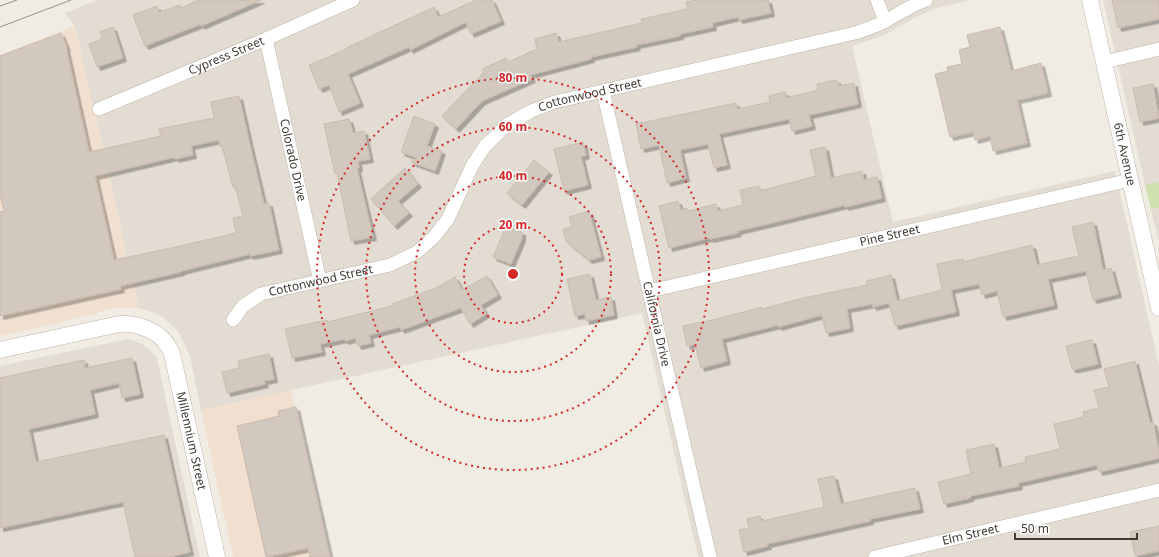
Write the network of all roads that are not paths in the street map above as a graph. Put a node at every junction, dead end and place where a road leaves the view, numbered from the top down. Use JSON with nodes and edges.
{"nodes":[{"id":1,"x":353,"y":0,"type":"edge"},
{"id":2,"x":877,"y":0,"type":"edge"},
{"id":3,"x":926,"y":0,"type":"edge"},
{"id":4,"x":1090,"y":0,"type":"edge"},
{"id":5,"x":885,"y":21,"type":"junction"},
{"id":6,"x":266,"y":39,"type":"junction"},
{"id":7,"x":1159,"y":49,"type":"edge"},
{"id":8,"x":1104,"y":62,"type":"junction"},
{"id":9,"x":603,"y":91,"type":"junction"},
{"id":10,"x":99,"y":109,"type":"dead end"},
{"id":11,"x":1130,"y":180,"type":"junction"},
{"id":12,"x":320,"y":281,"type":"junction"},
{"id":13,"x":650,"y":291,"type":"junction"},
{"id":14,"x":1159,"y":308,"type":"edge"},
{"id":15,"x":233,"y":320,"type":"dead end"},
{"id":16,"x":0,"y":350,"type":"edge"},
{"id":17,"x":1159,"y":490,"type":"edge"},
{"id":18,"x":217,"y":557,"type":"edge"},
{"id":19,"x":710,"y":557,"type":"edge"},
{"id":20,"x":876,"y":557,"type":"edge"}],
"edges":[{"from":1,"to":6,"type":"street","name":"Cypress Street"},
{"from":2,"to":5,"type":"street"},
{"from":3,"to":5,"type":"street","name":"Cottonwood Street"},
{"from":4,"to":8,"type":"street","name":"6th Avenue"},
{"from":5,"to":9,"type":"street","name":"Cottonwood Street"},
{"from":6,"to":10,"type":"street","name":"Cypress Street"},
{"from":6,"to":12,"type":"street","name":"Colorado Drive"},
{"from":7,"to":8,"type":"street"},
{"from":8,"to":11,"type":"street","name":"6th Avenue"},
{"from":9,"to":12,"type":"street","name":"Cottonwood Street"},
{"from":9,"to":13,"type":"street","name":"California Drive"},
{"from":11,"to":13,"type":"street","name":"Pine Street"},
{"from":11,"to":14,"type":"street","name":"6th Avenue"},
{"from":12,"to":15,"type":"street","name":"Cottonwood Street"},
{"from":13,"to":19,"type":"street","name":"California Drive"},
{"from":16,"to":18,"type":"street","name":"Millennium Street"},
{"from":17,"to":20,"type":"street","name":"Elm Street"}]}
